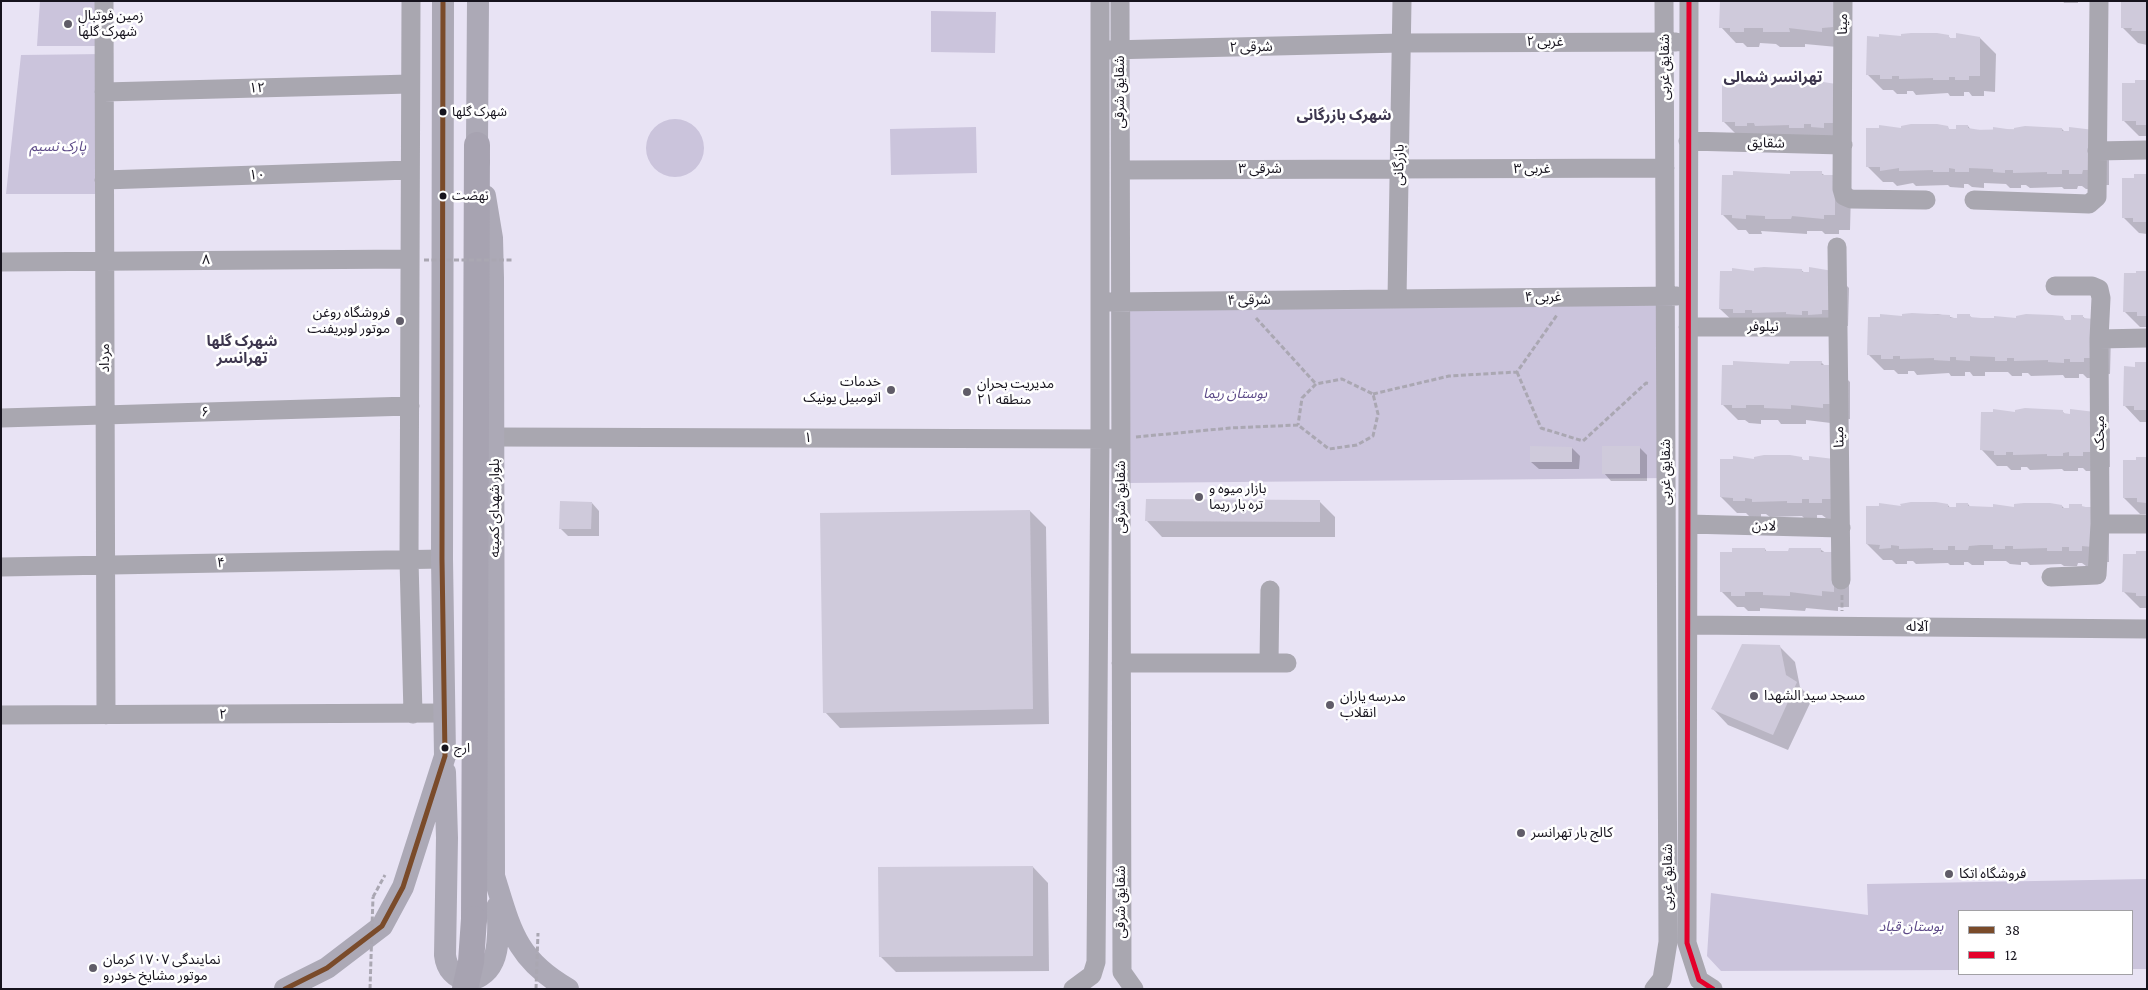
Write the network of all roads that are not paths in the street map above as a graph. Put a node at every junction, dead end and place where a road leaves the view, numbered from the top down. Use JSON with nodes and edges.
{"nodes":[{"id":1,"x":104,"y":1,"type":"edge"},
{"id":2,"x":410,"y":1,"type":"edge"},
{"id":3,"x":442,"y":1,"type":"edge"},
{"id":4,"x":478,"y":1,"type":"edge"},
{"id":5,"x":1100,"y":1,"type":"edge"},
{"id":6,"x":1120,"y":1,"type":"edge"},
{"id":7,"x":1402,"y":1,"type":"edge"},
{"id":8,"x":1664,"y":1,"type":"edge"},
{"id":9,"x":1689,"y":1,"type":"edge"},
{"id":10,"x":1843,"y":1,"type":"edge"},
{"id":11,"x":2099,"y":1,"type":"edge"},
{"id":12,"x":1665,"y":41,"type":"junction"},
{"id":13,"x":1401,"y":43,"type":"junction"},
{"id":14,"x":1689,"y":43,"type":"junction"},
{"id":15,"x":1120,"y":49,"type":"junction"},
{"id":16,"x":1100,"y":51,"type":"junction"},
{"id":17,"x":410,"y":84,"type":"junction"},
{"id":18,"x":104,"y":92,"type":"junction"},
{"id":19,"x":1688,"y":141,"type":"junction"},
{"id":20,"x":1843,"y":144,"type":"junction"},
{"id":21,"x":476,"y":145,"type":"junction"},
{"id":22,"x":2147,"y":150,"type":"edge"},
{"id":23,"x":2097,"y":151,"type":"junction"},
{"id":24,"x":1665,"y":168,"type":"junction"},
{"id":25,"x":1399,"y":169,"type":"junction"},
{"id":26,"x":410,"y":170,"type":"junction"},
{"id":27,"x":1121,"y":170,"type":"junction"},
{"id":28,"x":104,"y":180,"type":"junction"},
{"id":29,"x":1926,"y":200,"type":"dead end"},
{"id":30,"x":1974,"y":200,"type":"dead end"},
{"id":31,"x":1837,"y":247,"type":"dead end"},
{"id":32,"x":417,"y":259,"type":"junction"},
{"id":33,"x":104,"y":261,"type":"junction"},
{"id":34,"x":1,"y":262,"type":"edge"},
{"id":35,"x":2055,"y":286,"type":"dead end"},
{"id":36,"x":1666,"y":296,"type":"junction"},
{"id":37,"x":1688,"y":296,"type":"junction"},
{"id":38,"x":1397,"y":299,"type":"junction"},
{"id":39,"x":1100,"y":302,"type":"junction"},
{"id":40,"x":1121,"y":302,"type":"junction"},
{"id":41,"x":1688,"y":327,"type":"junction"},
{"id":42,"x":1838,"y":327,"type":"junction"},
{"id":43,"x":2147,"y":338,"type":"edge"},
{"id":44,"x":2099,"y":340,"type":"junction"},
{"id":45,"x":410,"y":406,"type":"junction"},
{"id":46,"x":105,"y":415,"type":"junction"},
{"id":47,"x":1,"y":418,"type":"edge"},
{"id":48,"x":495,"y":437,"type":"junction"},
{"id":49,"x":1121,"y":439,"type":"junction"},
{"id":50,"x":1100,"y":440,"type":"junction"},
{"id":51,"x":1688,"y":524,"type":"junction"},
{"id":52,"x":2100,"y":524,"type":"junction"},
{"id":53,"x":2147,"y":524,"type":"edge"},
{"id":54,"x":1841,"y":528,"type":"junction"},
{"id":55,"x":442,"y":559,"type":"junction"},
{"id":56,"x":409,"y":560,"type":"junction"},
{"id":57,"x":105,"y":565,"type":"junction"},
{"id":58,"x":1,"y":567,"type":"edge"},
{"id":59,"x":2051,"y":576,"type":"dead end"},
{"id":60,"x":1842,"y":580,"type":"road end"},
{"id":61,"x":1270,"y":590,"type":"dead end"},
{"id":62,"x":1688,"y":625,"type":"junction"},
{"id":63,"x":2147,"y":629,"type":"edge"},
{"id":64,"x":1121,"y":663,"type":"junction"},
{"id":65,"x":1667,"y":703,"type":"junction"},
{"id":66,"x":1688,"y":703,"type":"junction"},
{"id":67,"x":445,"y":713,"type":"junction"},
{"id":68,"x":413,"y":714,"type":"junction"},
{"id":69,"x":1,"y":715,"type":"edge"},
{"id":70,"x":106,"y":715,"type":"junction"},
{"id":71,"x":445,"y":756,"type":"junction"},
{"id":72,"x":494,"y":876,"type":"junction"},
{"id":73,"x":1668,"y":942,"type":"junction"},
{"id":74,"x":1687,"y":943,"type":"junction"},
{"id":75,"x":285,"y":989,"type":"edge"},
{"id":76,"x":465,"y":989,"type":"edge"},
{"id":77,"x":568,"y":989,"type":"edge"},
{"id":78,"x":1073,"y":989,"type":"edge"},
{"id":79,"x":1134,"y":989,"type":"edge"},
{"id":80,"x":1654,"y":989,"type":"edge"},
{"id":81,"x":1713,"y":989,"type":"edge"}],
"edges":[{"from":1,"to":18,"type":"street","name":"مرداد"},
{"from":2,"to":17,"type":"street"},
{"from":3,"to":55,"type":"main road"},
{"from":4,"to":21,"type":"main road","name":"بلوار شهدای کمیته"},
{"from":5,"to":16,"type":"street","name":"شقایق شرقی"},
{"from":6,"to":15,"type":"street","name":"شقایق شرقی"},
{"from":7,"to":13,"type":"street","name":"بازرگانی"},
{"from":8,"to":12,"type":"street","name":"شقایق غربی"},
{"from":9,"to":14,"type":"street","name":"شقایق غربی"},
{"from":10,"to":20,"type":"street","name":"مینا"},
{"from":11,"to":23,"type":"street"},
{"from":12,"to":13,"type":"street","name":"۲ غربی"},
{"from":12,"to":14,"type":"street","name":"۲ غربی"},
{"from":12,"to":24,"type":"street","name":"شقایق غربی"},
{"from":13,"to":15,"type":"street","name":"۲ شرقی"},
{"from":13,"to":25,"type":"street","name":"بازرگانی"},
{"from":14,"to":19,"type":"street","name":"شقایق غربی"},
{"from":15,"to":16,"type":"street","name":"۲ شرقی"},
{"from":15,"to":27,"type":"street","name":"شقایق شرقی"},
{"from":16,"to":39,"type":"street","name":"شقایق شرقی"},
{"from":17,"to":18,"type":"street","name":"۱۲"},
{"from":17,"to":26,"type":"street"},
{"from":18,"to":28,"type":"street","name":"مرداد"},
{"from":19,"to":20,"type":"street","name":"شقایق"},
{"from":19,"to":37,"type":"street","name":"شقایق غربی"},
{"from":20,"to":29,"type":"street","name":"مینا"},
{"from":21,"to":48,"type":"main road","name":"بلوار شهدای کمیته"},
{"from":21,"to":76,"type":"highway","bridge":true},
{"from":22,"to":23,"type":"street"},
{"from":23,"to":30,"type":"street"},
{"from":24,"to":25,"type":"street","name":"۳ غربی"},
{"from":24,"to":36,"type":"street","name":"شقایق غربی"},
{"from":25,"to":27,"type":"street","name":"۳ شرقی"},
{"from":25,"to":38,"type":"street","name":"بازرگانی"},
{"from":26,"to":28,"type":"street","name":"۱۰"},
{"from":26,"to":32,"type":"street"},
{"from":27,"to":40,"type":"street","name":"شقایق شرقی"},
{"from":28,"to":33,"type":"street","name":"مرداد"},
{"from":31,"to":42,"type":"street","name":"مینا"},
{"from":32,"to":33,"type":"street","name":"۸"},
{"from":32,"to":45,"type":"street"},
{"from":33,"to":34,"type":"street","name":"۸"},
{"from":33,"to":46,"type":"street","name":"مرداد"},
{"from":35,"to":44,"type":"street","name":"میخک"},
{"from":36,"to":37,"type":"street","name":"۴ غربی"},
{"from":36,"to":38,"type":"street","name":"۴ غربی"},
{"from":36,"to":65,"type":"street","name":"شقایق غربی"},
{"from":37,"to":41,"type":"street","name":"شقایق غربی"},
{"from":38,"to":40,"type":"street","name":"۴ شرقی"},
{"from":39,"to":40,"type":"street","name":"۴ شرقی"},
{"from":39,"to":50,"type":"street","name":"شقایق شرقی"},
{"from":40,"to":49,"type":"street","name":"شقایق شرقی"},
{"from":41,"to":42,"type":"street","name":"نیلوفر"},
{"from":41,"to":51,"type":"street","name":"شقایق غربی"},
{"from":42,"to":54,"type":"street","name":"مینا"},
{"from":43,"to":44,"type":"street"},
{"from":44,"to":52,"type":"street","name":"میخک"},
{"from":45,"to":46,"type":"street","name":"۶"},
{"from":45,"to":56,"type":"street"},
{"from":46,"to":47,"type":"street","name":"۶"},
{"from":46,"to":57,"type":"street","name":"مرداد"},
{"from":48,"to":50,"type":"street","name":"۱"},
{"from":48,"to":72,"type":"main road","name":"بلوار شهدای کمیته"},
{"from":49,"to":50,"type":"street","name":"۱"},
{"from":49,"to":64,"type":"street","name":"شقایق شرقی"},
{"from":50,"to":78,"type":"street","name":"شقایق شرقی"},
{"from":51,"to":54,"type":"street","name":"لادن"},
{"from":51,"to":62,"type":"street","name":"شقایق غربی"},
{"from":52,"to":53,"type":"street"},
{"from":52,"to":59,"type":"street","name":"میخک"},
{"from":54,"to":60,"type":"street","name":"مینا"},
{"from":55,"to":56,"type":"street","name":"۴"},
{"from":55,"to":67,"type":"main road"},
{"from":56,"to":57,"type":"street","name":"۴"},
{"from":56,"to":68,"type":"street"},
{"from":57,"to":58,"type":"street","name":"۴"},
{"from":57,"to":70,"type":"street","name":"مرداد"},
{"from":61,"to":64,"type":"street"},
{"from":62,"to":63,"type":"street","name":"آلاله"},
{"from":62,"to":66,"type":"street","name":"شقایق غربی"},
{"from":64,"to":79,"type":"street","name":"شقایق شرقی"},
{"from":65,"to":66,"type":"street"},
{"from":65,"to":73,"type":"street","name":"شقایق غربی"},
{"from":66,"to":74,"type":"street","name":"شقایق غربی"},
{"from":67,"to":68,"type":"street","name":"۲"},
{"from":67,"to":71,"type":"main road"},
{"from":68,"to":70,"type":"street","name":"۲"},
{"from":69,"to":70,"type":"street","name":"۲"},
{"from":71,"to":72,"type":"main road"},
{"from":71,"to":75,"type":"main road"},
{"from":72,"to":77,"type":"main road","name":"بلوار شهدای کمیته"},
{"from":73,"to":74,"type":"street"},
{"from":73,"to":80,"type":"street","name":"شقایق غربی"},
{"from":74,"to":81,"type":"street"}]}
